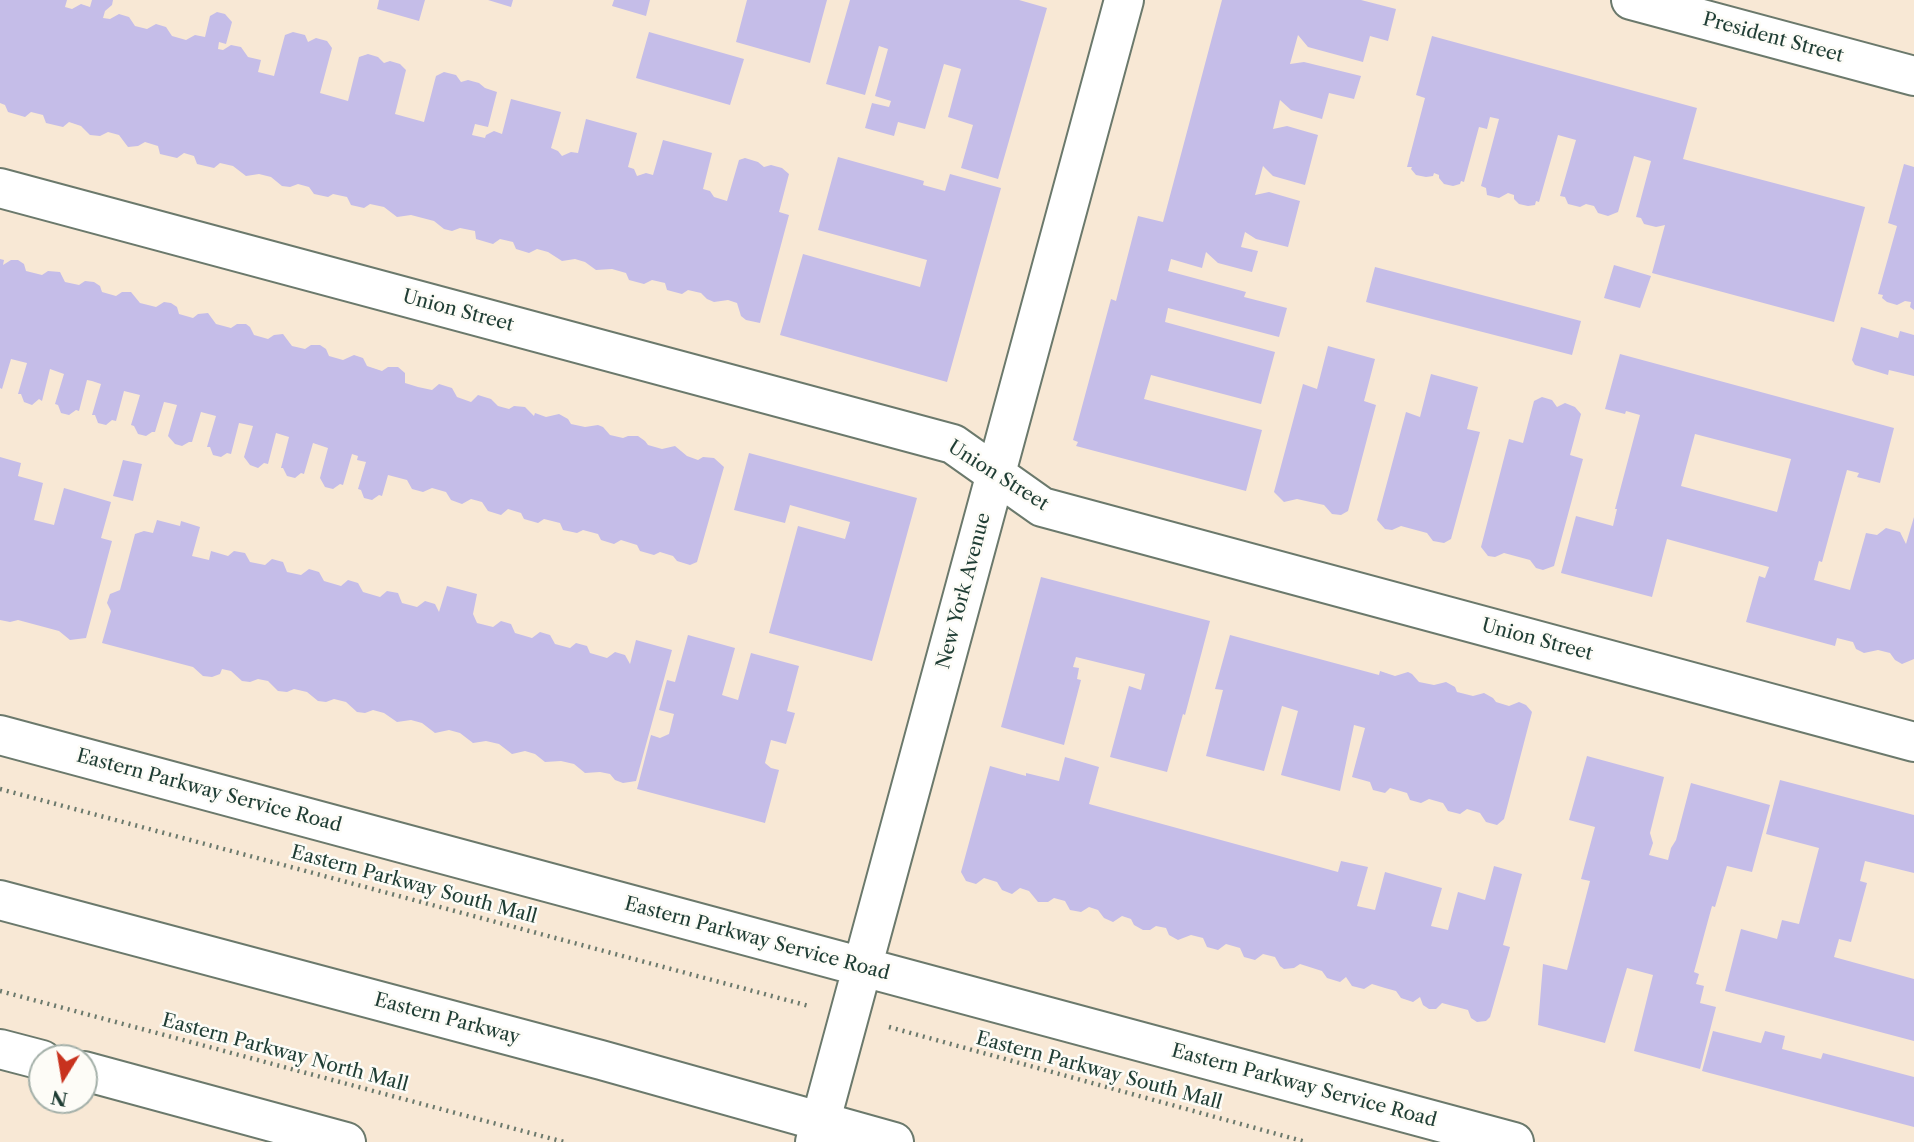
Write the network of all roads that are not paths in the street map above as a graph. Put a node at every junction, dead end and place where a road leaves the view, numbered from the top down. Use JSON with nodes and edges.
{"nodes":[{"id":1,"x":1124,"y":0,"type":"edge"},
{"id":2,"x":1631,"y":0,"type":"edge"},
{"id":3,"x":1914,"y":76,"type":"edge"},
{"id":4,"x":0,"y":188,"type":"edge"},
{"id":5,"x":995,"y":476,"type":"junction"},
{"id":6,"x":0,"y":735,"type":"edge"},
{"id":7,"x":1914,"y":742,"type":"edge"},
{"id":8,"x":0,"y":900,"type":"edge"},
{"id":9,"x":862,"y":967,"type":"junction"},
{"id":10,"x":0,"y":1049,"type":"edge"},
{"id":11,"x":28,"y":1056,"type":"edge"},
{"id":12,"x":98,"y":1075,"type":"edge"},
{"id":13,"x":818,"y":1132,"type":"edge"},
{"id":14,"x":346,"y":1142,"type":"edge"},
{"id":15,"x":894,"y":1142,"type":"edge"},
{"id":16,"x":1514,"y":1142,"type":"edge"}],
"edges":[{"from":1,"to":5,"type":"street","name":"New York Avenue"},
{"from":2,"to":3,"type":"street","name":"President Street"},
{"from":4,"to":5,"type":"street","name":"Union Street"},
{"from":5,"to":7,"type":"street","name":"Union Street"},
{"from":5,"to":9,"type":"street","name":"New York Avenue"},
{"from":6,"to":9,"type":"street","name":"Eastern Parkway Service Road"},
{"from":8,"to":13,"type":"street","name":"Eastern Parkway"},
{"from":9,"to":13,"type":"street","name":"New York Avenue"},
{"from":9,"to":16,"type":"street","name":"Eastern Parkway Service Road"},
{"from":10,"to":11,"type":"street"},
{"from":12,"to":14,"type":"street"},
{"from":13,"to":15,"type":"street","name":"Eastern Parkway"}]}
